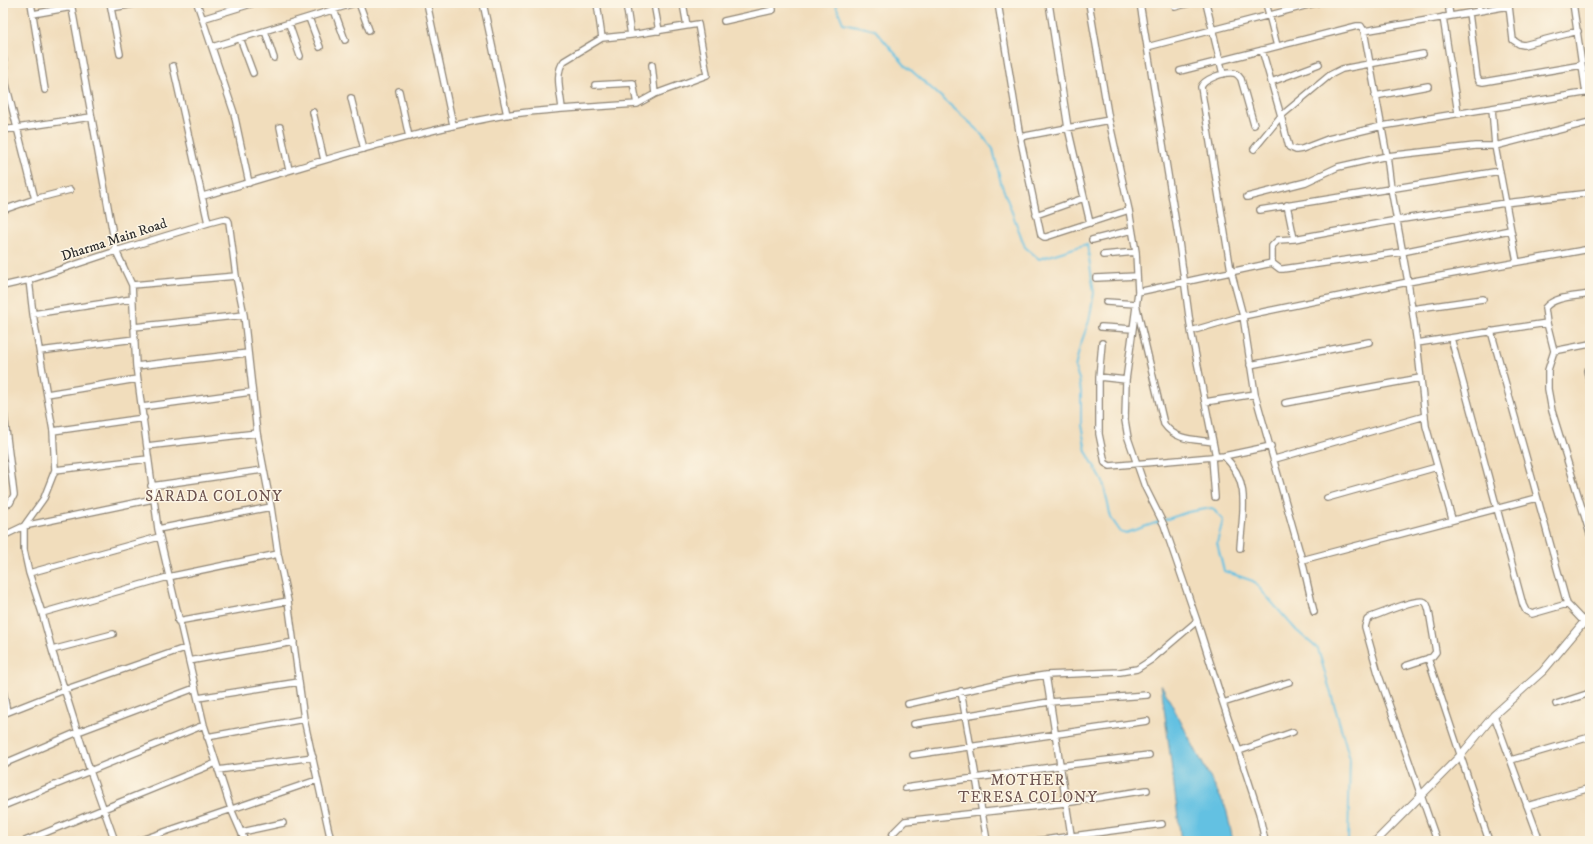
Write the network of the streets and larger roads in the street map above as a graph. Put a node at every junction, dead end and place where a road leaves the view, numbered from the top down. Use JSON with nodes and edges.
{"nodes":[{"id":1,"x":31,"y":3,"type":"edge"},
{"id":2,"x":140,"y":3,"type":"edge"},
{"id":3,"x":197,"y":3,"type":"edge"},
{"id":4,"x":254,"y":3,"type":"edge"},
{"id":5,"x":355,"y":3,"type":"edge"},
{"id":6,"x":359,"y":3,"type":"edge"},
{"id":7,"x":428,"y":3,"type":"edge"},
{"id":8,"x":483,"y":3,"type":"edge"},
{"id":9,"x":597,"y":3,"type":"edge"},
{"id":10,"x":626,"y":3,"type":"edge"},
{"id":11,"x":654,"y":3,"type":"edge"},
{"id":12,"x":683,"y":3,"type":"edge"},
{"id":13,"x":772,"y":3,"type":"edge"},
{"id":14,"x":998,"y":3,"type":"edge"},
{"id":15,"x":1049,"y":3,"type":"edge"},
{"id":16,"x":1089,"y":3,"type":"edge"},
{"id":17,"x":1140,"y":3,"type":"edge"},
{"id":18,"x":1190,"y":3,"type":"edge"},
{"id":19,"x":1206,"y":3,"type":"edge"},
{"id":20,"x":1266,"y":3,"type":"edge"},
{"id":21,"x":1316,"y":3,"type":"edge"},
{"id":22,"x":1448,"y":3,"type":"edge"},
{"id":23,"x":1478,"y":3,"type":"edge"},
{"id":24,"x":1573,"y":3,"type":"edge"},
{"id":25,"x":1509,"y":4,"type":"edge"},
{"id":26,"x":71,"y":5,"type":"edge"},
{"id":27,"x":110,"y":6,"type":"edge"},
{"id":28,"x":1175,"y":7,"type":"dead end"},
{"id":29,"x":334,"y":10,"type":"junction"},
{"id":30,"x":1479,"y":11,"type":"junction"},
{"id":31,"x":1469,"y":13,"type":"junction"},
{"id":32,"x":33,"y":14,"type":"junction"},
{"id":33,"x":1269,"y":15,"type":"junction"},
{"id":34,"x":1450,"y":16,"type":"junction"},
{"id":35,"x":1442,"y":17,"type":"junction"},
{"id":36,"x":309,"y":18,"type":"junction"},
{"id":37,"x":202,"y":19,"type":"junction"},
{"id":38,"x":724,"y":21,"type":"dead end"},
{"id":39,"x":289,"y":24,"type":"junction"},
{"id":40,"x":687,"y":26,"type":"junction"},
{"id":41,"x":369,"y":30,"type":"dead end"},
{"id":42,"x":658,"y":30,"type":"junction"},
{"id":43,"x":1212,"y":30,"type":"junction"},
{"id":44,"x":265,"y":31,"type":"junction"},
{"id":45,"x":1364,"y":31,"type":"junction"},
{"id":46,"x":1578,"y":31,"type":"junction"},
{"id":47,"x":631,"y":35,"type":"junction"},
{"id":48,"x":240,"y":38,"type":"junction"},
{"id":49,"x":602,"y":38,"type":"junction"},
{"id":50,"x":345,"y":40,"type":"dead end"},
{"id":51,"x":212,"y":46,"type":"junction"},
{"id":52,"x":1277,"y":46,"type":"junction"},
{"id":53,"x":320,"y":47,"type":"dead end"},
{"id":54,"x":1147,"y":47,"type":"junction"},
{"id":55,"x":1262,"y":50,"type":"junction"},
{"id":56,"x":120,"y":54,"type":"dead end"},
{"id":57,"x":1423,"y":54,"type":"dead end"},
{"id":58,"x":3,"y":56,"type":"edge"},
{"id":59,"x":300,"y":56,"type":"dead end"},
{"id":60,"x":274,"y":58,"type":"dead end"},
{"id":61,"x":1221,"y":60,"type":"junction"},
{"id":62,"x":1319,"y":64,"type":"dead end"},
{"id":63,"x":1370,"y":64,"type":"junction"},
{"id":64,"x":1582,"y":64,"type":"junction"},
{"id":65,"x":652,"y":65,"type":"dead end"},
{"id":66,"x":173,"y":66,"type":"dead end"},
{"id":67,"x":1180,"y":71,"type":"dead end"},
{"id":68,"x":253,"y":73,"type":"dead end"},
{"id":69,"x":1223,"y":74,"type":"junction"},
{"id":70,"x":1271,"y":82,"type":"junction"},
{"id":71,"x":5,"y":84,"type":"edge"},
{"id":72,"x":595,"y":85,"type":"dead end"},
{"id":73,"x":1428,"y":86,"type":"dead end"},
{"id":74,"x":45,"y":90,"type":"dead end"},
{"id":75,"x":399,"y":91,"type":"dead end"},
{"id":76,"x":1588,"y":92,"type":"edge"},
{"id":77,"x":655,"y":94,"type":"junction"},
{"id":78,"x":1375,"y":96,"type":"junction"},
{"id":79,"x":350,"y":98,"type":"dead end"},
{"id":80,"x":637,"y":104,"type":"junction"},
{"id":81,"x":1492,"y":108,"type":"junction"},
{"id":82,"x":562,"y":109,"type":"junction"},
{"id":83,"x":313,"y":112,"type":"dead end"},
{"id":84,"x":1458,"y":114,"type":"junction"},
{"id":85,"x":507,"y":115,"type":"junction"},
{"id":86,"x":1281,"y":116,"type":"junction"},
{"id":87,"x":91,"y":117,"type":"junction"},
{"id":88,"x":1109,"y":120,"type":"junction"},
{"id":89,"x":1590,"y":122,"type":"edge"},
{"id":90,"x":453,"y":125,"type":"junction"},
{"id":91,"x":1254,"y":125,"type":"dead end"},
{"id":92,"x":1382,"y":126,"type":"junction"},
{"id":93,"x":280,"y":127,"type":"dead end"},
{"id":94,"x":17,"y":128,"type":"junction"},
{"id":95,"x":1068,"y":128,"type":"junction"},
{"id":96,"x":3,"y":130,"type":"edge"},
{"id":97,"x":409,"y":136,"type":"junction"},
{"id":98,"x":1020,"y":137,"type":"junction"},
{"id":99,"x":1495,"y":146,"type":"junction"},
{"id":100,"x":364,"y":149,"type":"junction"},
{"id":101,"x":1254,"y":149,"type":"dead end"},
{"id":102,"x":1387,"y":156,"type":"junction"},
{"id":103,"x":324,"y":160,"type":"junction"},
{"id":104,"x":289,"y":170,"type":"junction"},
{"id":105,"x":1500,"y":172,"type":"junction"},
{"id":106,"x":249,"y":183,"type":"junction"},
{"id":107,"x":1391,"y":188,"type":"junction"},
{"id":108,"x":70,"y":190,"type":"dead end"},
{"id":109,"x":1590,"y":193,"type":"edge"},
{"id":110,"x":203,"y":196,"type":"junction"},
{"id":111,"x":1247,"y":197,"type":"dead end"},
{"id":112,"x":1084,"y":198,"type":"junction"},
{"id":113,"x":35,"y":199,"type":"junction"},
{"id":114,"x":1505,"y":203,"type":"junction"},
{"id":115,"x":1287,"y":205,"type":"junction"},
{"id":116,"x":3,"y":210,"type":"edge"},
{"id":117,"x":1129,"y":210,"type":"junction"},
{"id":118,"x":1260,"y":210,"type":"dead end"},
{"id":119,"x":1036,"y":215,"type":"junction"},
{"id":120,"x":1397,"y":220,"type":"junction"},
{"id":121,"x":1090,"y":222,"type":"junction"},
{"id":122,"x":208,"y":224,"type":"junction"},
{"id":123,"x":1132,"y":230,"type":"junction"},
{"id":124,"x":1510,"y":230,"type":"junction"},
{"id":125,"x":1294,"y":239,"type":"junction"},
{"id":126,"x":1092,"y":240,"type":"dead end"},
{"id":127,"x":1590,"y":249,"type":"edge"},
{"id":128,"x":116,"y":251,"type":"junction"},
{"id":129,"x":1136,"y":252,"type":"junction"},
{"id":130,"x":1402,"y":252,"type":"junction"},
{"id":131,"x":1103,"y":255,"type":"dead end"},
{"id":132,"x":1517,"y":262,"type":"junction"},
{"id":133,"x":1272,"y":263,"type":"junction"},
{"id":134,"x":1231,"y":271,"type":"junction"},
{"id":135,"x":236,"y":276,"type":"junction"},
{"id":136,"x":1137,"y":276,"type":"junction"},
{"id":137,"x":1096,"y":278,"type":"dead end"},
{"id":138,"x":29,"y":280,"type":"junction"},
{"id":139,"x":1184,"y":282,"type":"junction"},
{"id":140,"x":1408,"y":282,"type":"junction"},
{"id":141,"x":132,"y":285,"type":"junction"},
{"id":142,"x":3,"y":286,"type":"edge"},
{"id":143,"x":1138,"y":292,"type":"junction"},
{"id":144,"x":1590,"y":294,"type":"edge"},
{"id":145,"x":132,"y":299,"type":"junction"},
{"id":146,"x":1483,"y":299,"type":"dead end"},
{"id":147,"x":1106,"y":302,"type":"dead end"},
{"id":148,"x":1136,"y":304,"type":"junction"},
{"id":149,"x":1412,"y":309,"type":"junction"},
{"id":150,"x":33,"y":314,"type":"junction"},
{"id":151,"x":244,"y":314,"type":"junction"},
{"id":152,"x":1243,"y":316,"type":"junction"},
{"id":153,"x":1547,"y":323,"type":"junction"},
{"id":154,"x":134,"y":326,"type":"junction"},
{"id":155,"x":1101,"y":327,"type":"dead end"},
{"id":156,"x":1133,"y":329,"type":"junction"},
{"id":157,"x":1191,"y":331,"type":"junction"},
{"id":158,"x":1491,"y":331,"type":"junction"},
{"id":159,"x":1451,"y":338,"type":"junction"},
{"id":160,"x":135,"y":339,"type":"junction"},
{"id":161,"x":1370,"y":342,"type":"dead end"},
{"id":162,"x":1102,"y":343,"type":"dead end"},
{"id":163,"x":1416,"y":343,"type":"junction"},
{"id":164,"x":1590,"y":344,"type":"edge"},
{"id":165,"x":40,"y":351,"type":"junction"},
{"id":166,"x":1554,"y":351,"type":"junction"},
{"id":167,"x":248,"y":353,"type":"junction"},
{"id":168,"x":1250,"y":365,"type":"junction"},
{"id":169,"x":136,"y":366,"type":"junction"},
{"id":170,"x":1587,"y":371,"type":"dead end"},
{"id":171,"x":1099,"y":377,"type":"junction"},
{"id":172,"x":1420,"y":378,"type":"junction"},
{"id":173,"x":138,"y":379,"type":"junction"},
{"id":174,"x":1126,"y":380,"type":"junction"},
{"id":175,"x":1590,"y":383,"type":"edge"},
{"id":176,"x":252,"y":392,"type":"junction"},
{"id":177,"x":47,"y":394,"type":"junction"},
{"id":178,"x":1255,"y":394,"type":"junction"},
{"id":179,"x":1205,"y":402,"type":"junction"},
{"id":180,"x":1285,"y":402,"type":"dead end"},
{"id":181,"x":3,"y":405,"type":"edge"},
{"id":182,"x":142,"y":407,"type":"junction"},
{"id":183,"x":1425,"y":416,"type":"junction"},
{"id":184,"x":144,"y":418,"type":"junction"},
{"id":185,"x":53,"y":430,"type":"junction"},
{"id":186,"x":257,"y":434,"type":"junction"},
{"id":187,"x":1213,"y":442,"type":"junction"},
{"id":188,"x":147,"y":446,"type":"junction"},
{"id":189,"x":1271,"y":446,"type":"junction"},
{"id":190,"x":1224,"y":456,"type":"junction"},
{"id":191,"x":1214,"y":457,"type":"junction"},
{"id":192,"x":148,"y":459,"type":"junction"},
{"id":193,"x":1274,"y":459,"type":"junction"},
{"id":194,"x":1137,"y":463,"type":"junction"},
{"id":195,"x":1437,"y":466,"type":"junction"},
{"id":196,"x":55,"y":470,"type":"junction"},
{"id":197,"x":263,"y":470,"type":"junction"},
{"id":198,"x":151,"y":486,"type":"junction"},
{"id":199,"x":1215,"y":497,"type":"dead end"},
{"id":200,"x":1327,"y":498,"type":"dead end"},
{"id":201,"x":1537,"y":498,"type":"junction"},
{"id":202,"x":153,"y":499,"type":"junction"},
{"id":203,"x":3,"y":505,"type":"edge"},
{"id":204,"x":271,"y":507,"type":"junction"},
{"id":205,"x":1496,"y":508,"type":"junction"},
{"id":206,"x":1452,"y":519,"type":"junction"},
{"id":207,"x":24,"y":526,"type":"junction"},
{"id":208,"x":158,"y":529,"type":"junction"},
{"id":209,"x":1590,"y":534,"type":"edge"},
{"id":210,"x":3,"y":536,"type":"edge"},
{"id":211,"x":159,"y":537,"type":"junction"},
{"id":212,"x":1240,"y":548,"type":"dead end"},
{"id":213,"x":278,"y":554,"type":"junction"},
{"id":214,"x":1302,"y":560,"type":"junction"},
{"id":215,"x":29,"y":573,"type":"junction"},
{"id":216,"x":168,"y":577,"type":"junction"},
{"id":217,"x":288,"y":601,"type":"junction"},
{"id":218,"x":1567,"y":604,"type":"junction"},
{"id":219,"x":1314,"y":612,"type":"dead end"},
{"id":220,"x":1590,"y":612,"type":"edge"},
{"id":221,"x":42,"y":613,"type":"junction"},
{"id":222,"x":178,"y":621,"type":"junction"},
{"id":223,"x":1197,"y":621,"type":"junction"},
{"id":224,"x":1587,"y":623,"type":"edge"},
{"id":225,"x":113,"y":634,"type":"dead end"},
{"id":226,"x":294,"y":642,"type":"junction"},
{"id":227,"x":185,"y":648,"type":"junction"},
{"id":228,"x":52,"y":650,"type":"junction"},
{"id":229,"x":1428,"y":658,"type":"junction"},
{"id":230,"x":189,"y":661,"type":"junction"},
{"id":231,"x":1405,"y":666,"type":"dead end"},
{"id":232,"x":1046,"y":675,"type":"junction"},
{"id":233,"x":299,"y":682,"type":"junction"},
{"id":234,"x":1289,"y":682,"type":"dead end"},
{"id":235,"x":194,"y":688,"type":"junction"},
{"id":236,"x":3,"y":690,"type":"edge"},
{"id":237,"x":64,"y":690,"type":"junction"},
{"id":238,"x":961,"y":691,"type":"junction"},
{"id":239,"x":1590,"y":693,"type":"edge"},
{"id":240,"x":1146,"y":695,"type":"dead end"},
{"id":241,"x":198,"y":698,"type":"junction"},
{"id":242,"x":1050,"y":702,"type":"junction"},
{"id":243,"x":1223,"y":703,"type":"junction"},
{"id":244,"x":908,"y":704,"type":"dead end"},
{"id":245,"x":1556,"y":704,"type":"dead end"},
{"id":246,"x":5,"y":713,"type":"edge"},
{"id":247,"x":965,"y":716,"type":"junction"},
{"id":248,"x":1494,"y":716,"type":"junction"},
{"id":249,"x":304,"y":719,"type":"junction"},
{"id":250,"x":1147,"y":721,"type":"dead end"},
{"id":251,"x":914,"y":724,"type":"dead end"},
{"id":252,"x":204,"y":725,"type":"junction"},
{"id":253,"x":78,"y":732,"type":"junction"},
{"id":254,"x":1293,"y":732,"type":"dead end"},
{"id":255,"x":1054,"y":734,"type":"junction"},
{"id":256,"x":207,"y":737,"type":"junction"},
{"id":257,"x":1590,"y":737,"type":"edge"},
{"id":258,"x":970,"y":746,"type":"junction"},
{"id":259,"x":1239,"y":751,"type":"junction"},
{"id":260,"x":913,"y":755,"type":"dead end"},
{"id":261,"x":1149,"y":755,"type":"dead end"},
{"id":262,"x":1461,"y":755,"type":"junction"},
{"id":263,"x":312,"y":757,"type":"junction"},
{"id":264,"x":1510,"y":760,"type":"junction"},
{"id":265,"x":216,"y":763,"type":"junction"},
{"id":266,"x":3,"y":764,"type":"edge"},
{"id":267,"x":1059,"y":766,"type":"junction"},
{"id":268,"x":218,"y":770,"type":"junction"},
{"id":269,"x":90,"y":771,"type":"junction"},
{"id":270,"x":975,"y":779,"type":"junction"},
{"id":271,"x":317,"y":780,"type":"junction"},
{"id":272,"x":905,"y":788,"type":"dead end"},
{"id":273,"x":1590,"y":788,"type":"edge"},
{"id":274,"x":1146,"y":790,"type":"dead end"},
{"id":275,"x":1421,"y":794,"type":"junction"},
{"id":276,"x":1065,"y":803,"type":"junction"},
{"id":277,"x":3,"y":806,"type":"edge"},
{"id":278,"x":1527,"y":806,"type":"junction"},
{"id":279,"x":103,"y":808,"type":"junction"},
{"id":280,"x":232,"y":809,"type":"junction"},
{"id":281,"x":981,"y":813,"type":"junction"},
{"id":282,"x":283,"y":823,"type":"dead end"},
{"id":283,"x":1162,"y":824,"type":"dead end"},
{"id":284,"x":242,"y":832,"type":"junction"},
{"id":285,"x":1071,"y":839,"type":"edge"},
{"id":286,"x":25,"y":841,"type":"edge"},
{"id":287,"x":114,"y":841,"type":"edge"},
{"id":288,"x":138,"y":841,"type":"edge"},
{"id":289,"x":245,"y":841,"type":"edge"},
{"id":290,"x":331,"y":841,"type":"edge"},
{"id":291,"x":889,"y":841,"type":"edge"},
{"id":292,"x":987,"y":841,"type":"edge"},
{"id":293,"x":1036,"y":841,"type":"edge"},
{"id":294,"x":1265,"y":841,"type":"edge"},
{"id":295,"x":1376,"y":841,"type":"edge"},
{"id":296,"x":1437,"y":841,"type":"edge"},
{"id":297,"x":1489,"y":841,"type":"edge"},
{"id":298,"x":1540,"y":841,"type":"edge"}],
"edges":[{"from":1,"to":32,"type":"street"},
{"from":2,"to":27,"type":"street"},
{"from":3,"to":37,"type":"street"},
{"from":4,"to":37,"type":"street"},
{"from":5,"to":29,"type":"street"},
{"from":6,"to":41,"type":"street"},
{"from":7,"to":90,"type":"street"},
{"from":8,"to":85,"type":"street"},
{"from":9,"to":49,"type":"street"},
{"from":10,"to":47,"type":"street"},
{"from":11,"to":42,"type":"street"},
{"from":12,"to":40,"type":"street"},
{"from":13,"to":38,"type":"street"},
{"from":14,"to":98,"type":"street"},
{"from":15,"to":95,"type":"street"},
{"from":16,"to":88,"type":"street"},
{"from":17,"to":54,"type":"street"},
{"from":18,"to":28,"type":"street"},
{"from":19,"to":43,"type":"street"},
{"from":20,"to":33,"type":"street"},
{"from":21,"to":33,"type":"street"},
{"from":22,"to":34,"type":"street"},
{"from":23,"to":30,"type":"street"},
{"from":24,"to":46,"type":"street"},
{"from":25,"to":30,"type":"street"},
{"from":25,"to":46,"type":"street"},
{"from":26,"to":32,"type":"street"},
{"from":26,"to":87,"type":"street"},
{"from":27,"to":56,"type":"street"},
{"from":29,"to":36,"type":"street"},
{"from":29,"to":50,"type":"street"},
{"from":30,"to":31,"type":"street"},
{"from":31,"to":34,"type":"street"},
{"from":31,"to":64,"type":"street"},
{"from":32,"to":74,"type":"street"},
{"from":33,"to":43,"type":"street"},
{"from":33,"to":52,"type":"street"},
{"from":34,"to":35,"type":"street"},
{"from":35,"to":45,"type":"street"},
{"from":35,"to":84,"type":"street"},
{"from":36,"to":39,"type":"street"},
{"from":36,"to":53,"type":"street"},
{"from":37,"to":51,"type":"street"},
{"from":39,"to":44,"type":"street"},
{"from":39,"to":59,"type":"street"},
{"from":40,"to":42,"type":"street"},
{"from":40,"to":77,"type":"street"},
{"from":42,"to":47,"type":"street"},
{"from":43,"to":54,"type":"street"},
{"from":43,"to":61,"type":"street"},
{"from":44,"to":48,"type":"street"},
{"from":44,"to":60,"type":"street"},
{"from":45,"to":52,"type":"street"},
{"from":45,"to":63,"type":"street"},
{"from":46,"to":64,"type":"street"},
{"from":47,"to":49,"type":"street"},
{"from":48,"to":51,"type":"street"},
{"from":48,"to":68,"type":"street"},
{"from":49,"to":82,"type":"street"},
{"from":51,"to":106,"type":"street"},
{"from":52,"to":55,"type":"street"},
{"from":54,"to":139,"type":"street"},
{"from":55,"to":61,"type":"street"},
{"from":55,"to":70,"type":"street"},
{"from":57,"to":63,"type":"street"},
{"from":58,"to":71,"type":"street"},
{"from":61,"to":67,"type":"street"},
{"from":61,"to":69,"type":"street"},
{"from":62,"to":70,"type":"street"},
{"from":63,"to":78,"type":"street"},
{"from":63,"to":86,"type":"street"},
{"from":64,"to":76,"type":"street"},
{"from":65,"to":77,"type":"street"},
{"from":66,"to":110,"type":"street"},
{"from":69,"to":91,"type":"street"},
{"from":69,"to":134,"type":"street"},
{"from":70,"to":86,"type":"street"},
{"from":71,"to":94,"type":"street"},
{"from":72,"to":80,"type":"street"},
{"from":73,"to":78,"type":"street"},
{"from":75,"to":97,"type":"street"},
{"from":76,"to":81,"type":"street"},
{"from":77,"to":80,"type":"street"},
{"from":78,"to":92,"type":"street"},
{"from":79,"to":100,"type":"street"},
{"from":80,"to":82,"type":"street"},
{"from":81,"to":84,"type":"street"},
{"from":81,"to":99,"type":"street"},
{"from":82,"to":85,"type":"street"},
{"from":83,"to":103,"type":"street"},
{"from":84,"to":92,"type":"street"},
{"from":85,"to":90,"type":"street"},
{"from":86,"to":92,"type":"street"},
{"from":86,"to":101,"type":"street"},
{"from":87,"to":94,"type":"street"},
{"from":87,"to":128,"type":"street"},
{"from":88,"to":95,"type":"street"},
{"from":88,"to":117,"type":"street"},
{"from":89,"to":99,"type":"street"},
{"from":90,"to":97,"type":"street"},
{"from":92,"to":102,"type":"street"},
{"from":93,"to":104,"type":"street"},
{"from":94,"to":96,"type":"street"},
{"from":94,"to":113,"type":"street"},
{"from":95,"to":98,"type":"street"},
{"from":95,"to":112,"type":"street"},
{"from":97,"to":100,"type":"street"},
{"from":98,"to":119,"type":"street"},
{"from":99,"to":102,"type":"street"},
{"from":99,"to":105,"type":"street"},
{"from":100,"to":103,"type":"street"},
{"from":102,"to":107,"type":"street"},
{"from":102,"to":111,"type":"street"},
{"from":103,"to":104,"type":"street"},
{"from":104,"to":106,"type":"street"},
{"from":105,"to":107,"type":"street"},
{"from":105,"to":114,"type":"street"},
{"from":106,"to":110,"type":"street"},
{"from":107,"to":115,"type":"street"},
{"from":107,"to":120,"type":"street"},
{"from":108,"to":113,"type":"street"},
{"from":109,"to":114,"type":"street"},
{"from":110,"to":122,"type":"street"},
{"from":112,"to":119,"type":"street"},
{"from":112,"to":121,"type":"street"},
{"from":113,"to":116,"type":"street"},
{"from":114,"to":120,"type":"street"},
{"from":114,"to":124,"type":"street"},
{"from":115,"to":118,"type":"street"},
{"from":115,"to":125,"type":"street"},
{"from":117,"to":121,"type":"street"},
{"from":117,"to":123,"type":"street"},
{"from":119,"to":121,"type":"street"},
{"from":120,"to":125,"type":"street"},
{"from":120,"to":130,"type":"street"},
{"from":122,"to":128,"type":"street","name":"Dharma Main Road"},
{"from":122,"to":135,"type":"street","name":"Dharma Main Road"},
{"from":123,"to":126,"type":"street"},
{"from":123,"to":129,"type":"street"},
{"from":124,"to":130,"type":"street"},
{"from":124,"to":132,"type":"street"},
{"from":125,"to":133,"type":"street"},
{"from":127,"to":132,"type":"street"},
{"from":128,"to":138,"type":"street","name":"Dharma Main Road"},
{"from":128,"to":141,"type":"street"},
{"from":129,"to":131,"type":"street"},
{"from":129,"to":136,"type":"street"},
{"from":130,"to":133,"type":"street"},
{"from":130,"to":140,"type":"street"},
{"from":132,"to":140,"type":"street"},
{"from":133,"to":134,"type":"street"},
{"from":134,"to":139,"type":"street"},
{"from":134,"to":152,"type":"street"},
{"from":135,"to":141,"type":"street"},
{"from":135,"to":151,"type":"street"},
{"from":136,"to":137,"type":"street"},
{"from":136,"to":143,"type":"street"},
{"from":138,"to":142,"type":"street","name":"Dharma Main Road"},
{"from":138,"to":150,"type":"street"},
{"from":139,"to":143,"type":"street"},
{"from":139,"to":157,"type":"street"},
{"from":140,"to":149,"type":"street"},
{"from":140,"to":152,"type":"street"},
{"from":141,"to":145,"type":"street"},
{"from":143,"to":148,"type":"street"},
{"from":144,"to":153,"type":"street"},
{"from":145,"to":150,"type":"street"},
{"from":145,"to":154,"type":"street"},
{"from":146,"to":149,"type":"street"},
{"from":147,"to":148,"type":"street"},
{"from":148,"to":156,"type":"street"},
{"from":148,"to":187,"type":"street"},
{"from":149,"to":163,"type":"street"},
{"from":150,"to":165,"type":"street"},
{"from":151,"to":154,"type":"street"},
{"from":151,"to":167,"type":"street"},
{"from":152,"to":157,"type":"street"},
{"from":152,"to":168,"type":"street"},
{"from":153,"to":158,"type":"street"},
{"from":153,"to":166,"type":"street"},
{"from":154,"to":160,"type":"street"},
{"from":155,"to":156,"type":"street"},
{"from":156,"to":174,"type":"street"},
{"from":157,"to":179,"type":"street"},
{"from":158,"to":159,"type":"street"},
{"from":158,"to":201,"type":"street"},
{"from":159,"to":163,"type":"street"},
{"from":159,"to":205,"type":"street"},
{"from":160,"to":165,"type":"street"},
{"from":160,"to":169,"type":"street"},
{"from":161,"to":168,"type":"street"},
{"from":162,"to":171,"type":"street"},
{"from":163,"to":172,"type":"street"},
{"from":164,"to":166,"type":"street"},
{"from":165,"to":177,"type":"street"},
{"from":166,"to":209,"type":"street"},
{"from":167,"to":169,"type":"street"},
{"from":167,"to":176,"type":"street"},
{"from":168,"to":178,"type":"street"},
{"from":169,"to":173,"type":"street"},
{"from":170,"to":175,"type":"street"},
{"from":171,"to":174,"type":"street"},
{"from":171,"to":194,"type":"street"},
{"from":172,"to":180,"type":"street"},
{"from":172,"to":183,"type":"street"},
{"from":173,"to":177,"type":"street"},
{"from":173,"to":182,"type":"street"},
{"from":174,"to":194,"type":"street"},
{"from":176,"to":182,"type":"street"},
{"from":176,"to":186,"type":"street"},
{"from":177,"to":185,"type":"street"},
{"from":178,"to":179,"type":"street"},
{"from":178,"to":189,"type":"street"},
{"from":179,"to":187,"type":"street"},
{"from":181,"to":203,"type":"street"},
{"from":182,"to":184,"type":"street"},
{"from":183,"to":193,"type":"street"},
{"from":183,"to":195,"type":"street"},
{"from":184,"to":185,"type":"street"},
{"from":184,"to":188,"type":"street"},
{"from":185,"to":196,"type":"street"},
{"from":186,"to":188,"type":"street"},
{"from":186,"to":197,"type":"street"},
{"from":187,"to":191,"type":"street"},
{"from":188,"to":192,"type":"street"},
{"from":189,"to":190,"type":"street"},
{"from":189,"to":193,"type":"street"},
{"from":190,"to":191,"type":"street"},
{"from":190,"to":212,"type":"street"},
{"from":191,"to":194,"type":"street"},
{"from":191,"to":199,"type":"street"},
{"from":192,"to":196,"type":"street"},
{"from":192,"to":198,"type":"street"},
{"from":193,"to":214,"type":"street"},
{"from":194,"to":223,"type":"street"},
{"from":195,"to":200,"type":"street"},
{"from":195,"to":206,"type":"street"},
{"from":196,"to":207,"type":"street"},
{"from":197,"to":198,"type":"street"},
{"from":197,"to":204,"type":"street"},
{"from":198,"to":202,"type":"street"},
{"from":201,"to":205,"type":"street"},
{"from":201,"to":218,"type":"street"},
{"from":202,"to":207,"type":"street"},
{"from":202,"to":208,"type":"street"},
{"from":204,"to":208,"type":"street"},
{"from":204,"to":213,"type":"street"},
{"from":205,"to":206,"type":"street"},
{"from":205,"to":218,"type":"street"},
{"from":206,"to":214,"type":"street"},
{"from":207,"to":210,"type":"street"},
{"from":207,"to":215,"type":"street"},
{"from":208,"to":211,"type":"street"},
{"from":211,"to":215,"type":"street"},
{"from":211,"to":216,"type":"street"},
{"from":213,"to":216,"type":"street"},
{"from":213,"to":217,"type":"street"},
{"from":214,"to":219,"type":"street"},
{"from":215,"to":221,"type":"street"},
{"from":216,"to":221,"type":"street"},
{"from":216,"to":222,"type":"street"},
{"from":217,"to":222,"type":"street"},
{"from":217,"to":226,"type":"street"},
{"from":218,"to":224,"type":"street"},
{"from":220,"to":224,"type":"street"},
{"from":221,"to":228,"type":"street"},
{"from":222,"to":227,"type":"street"},
{"from":223,"to":232,"type":"street"},
{"from":223,"to":243,"type":"street"},
{"from":224,"to":248,"type":"street"},
{"from":225,"to":228,"type":"street"},
{"from":226,"to":230,"type":"street"},
{"from":226,"to":233,"type":"street"},
{"from":227,"to":230,"type":"street"},
{"from":227,"to":237,"type":"street"},
{"from":228,"to":237,"type":"street"},
{"from":229,"to":231,"type":"street"},
{"from":229,"to":262,"type":"street"},
{"from":229,"to":275,"type":"street"},
{"from":230,"to":235,"type":"street"},
{"from":232,"to":238,"type":"street"},
{"from":232,"to":242,"type":"street"},
{"from":233,"to":241,"type":"street"},
{"from":233,"to":249,"type":"street"},
{"from":234,"to":243,"type":"street"},
{"from":235,"to":241,"type":"street"},
{"from":235,"to":253,"type":"street"},
{"from":236,"to":246,"type":"street"},
{"from":237,"to":246,"type":"street"},
{"from":237,"to":253,"type":"street"},
{"from":238,"to":244,"type":"street"},
{"from":238,"to":247,"type":"street"},
{"from":239,"to":245,"type":"street"},
{"from":240,"to":242,"type":"street"},
{"from":241,"to":252,"type":"street"},
{"from":242,"to":247,"type":"street"},
{"from":242,"to":255,"type":"street"},
{"from":243,"to":259,"type":"street"},
{"from":247,"to":251,"type":"street"},
{"from":247,"to":258,"type":"street"},
{"from":248,"to":262,"type":"street"},
{"from":248,"to":264,"type":"street"},
{"from":249,"to":256,"type":"street"},
{"from":249,"to":263,"type":"street"},
{"from":250,"to":255,"type":"street"},
{"from":252,"to":256,"type":"street"},
{"from":252,"to":269,"type":"street"},
{"from":253,"to":266,"type":"street"},
{"from":253,"to":269,"type":"street"},
{"from":254,"to":259,"type":"street"},
{"from":255,"to":258,"type":"street"},
{"from":255,"to":267,"type":"street"},
{"from":256,"to":265,"type":"street"},
{"from":257,"to":264,"type":"street"},
{"from":258,"to":260,"type":"street"},
{"from":258,"to":270,"type":"street"},
{"from":259,"to":294,"type":"street"},
{"from":261,"to":267,"type":"street"},
{"from":262,"to":275,"type":"street"},
{"from":262,"to":297,"type":"street"},
{"from":263,"to":268,"type":"street"},
{"from":263,"to":271,"type":"street"},
{"from":264,"to":278,"type":"street"},
{"from":265,"to":268,"type":"street"},
{"from":265,"to":279,"type":"street"},
{"from":267,"to":270,"type":"street"},
{"from":267,"to":276,"type":"street"},
{"from":268,"to":280,"type":"street"},
{"from":269,"to":277,"type":"street"},
{"from":269,"to":279,"type":"street"},
{"from":270,"to":272,"type":"street"},
{"from":270,"to":281,"type":"street"},
{"from":271,"to":280,"type":"street"},
{"from":271,"to":290,"type":"street"},
{"from":273,"to":278,"type":"street"},
{"from":274,"to":276,"type":"street"},
{"from":275,"to":295,"type":"street"},
{"from":275,"to":296,"type":"street"},
{"from":276,"to":281,"type":"street"},
{"from":276,"to":285,"type":"street"},
{"from":278,"to":298,"type":"street"},
{"from":279,"to":286,"type":"street"},
{"from":279,"to":287,"type":"street"},
{"from":280,"to":284,"type":"street"},
{"from":280,"to":288,"type":"street"},
{"from":281,"to":291,"type":"street"},
{"from":281,"to":292,"type":"street"},
{"from":282,"to":284,"type":"street"},
{"from":283,"to":285,"type":"street"},
{"from":284,"to":289,"type":"street"},
{"from":285,"to":293,"type":"street"}]}
